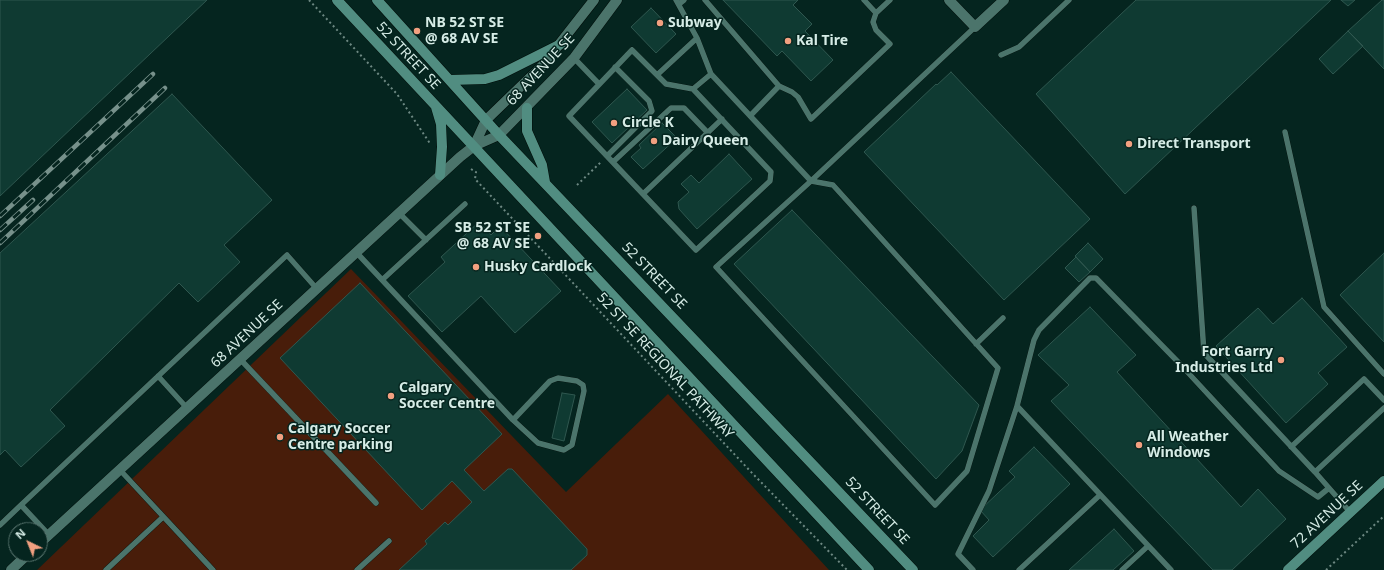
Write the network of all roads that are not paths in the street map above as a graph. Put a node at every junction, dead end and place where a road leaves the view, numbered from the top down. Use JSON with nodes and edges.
{"nodes":[{"id":1,"x":337,"y":0,"type":"edge"},
{"id":2,"x":377,"y":0,"type":"edge"},
{"id":3,"x":594,"y":0,"type":"edge"},
{"id":4,"x":617,"y":0,"type":"edge"},
{"id":5,"x":705,"y":0,"type":"edge"},
{"id":6,"x":864,"y":0,"type":"edge"},
{"id":7,"x":890,"y":0,"type":"edge"},
{"id":8,"x":949,"y":0,"type":"edge"},
{"id":9,"x":1004,"y":0,"type":"edge"},
{"id":10,"x":1069,"y":0,"type":"edge"},
{"id":11,"x":680,"y":1,"type":"edge"},
{"id":12,"x":876,"y":13,"type":"junction"},
{"id":13,"x":975,"y":27,"type":"junction"},
{"id":14,"x":697,"y":38,"type":"junction"},
{"id":15,"x":561,"y":44,"type":"junction"},
{"id":16,"x":1001,"y":55,"type":"dead end"},
{"id":17,"x":574,"y":58,"type":"junction"},
{"id":18,"x":615,"y":67,"type":"junction"},
{"id":19,"x":711,"y":74,"type":"junction"},
{"id":20,"x":657,"y":75,"type":"junction"},
{"id":21,"x":450,"y":80,"type":"junction"},
{"id":22,"x":599,"y":84,"type":"junction"},
{"id":23,"x":779,"y":86,"type":"junction"},
{"id":24,"x":693,"y":89,"type":"junction"},
{"id":25,"x":435,"y":105,"type":"junction"},
{"id":26,"x":527,"y":108,"type":"junction"},
{"id":27,"x":750,"y":116,"type":"junction"},
{"id":28,"x":722,"y":119,"type":"junction"},
{"id":29,"x":486,"y":120,"type":"junction"},
{"id":30,"x":1285,"y":132,"type":"dead end"},
{"id":31,"x":708,"y":133,"type":"junction"},
{"id":32,"x":499,"y":135,"type":"junction"},
{"id":33,"x":474,"y":146,"type":"junction"},
{"id":34,"x":607,"y":156,"type":"junction"},
{"id":35,"x":613,"y":162,"type":"junction"},
{"id":36,"x":440,"y":175,"type":"junction"},
{"id":37,"x":811,"y":181,"type":"junction"},
{"id":38,"x":545,"y":182,"type":"junction"},
{"id":39,"x":643,"y":194,"type":"junction"},
{"id":40,"x":465,"y":204,"type":"dead end"},
{"id":41,"x":1194,"y":208,"type":"dead end"},
{"id":42,"x":399,"y":213,"type":"junction"},
{"id":43,"x":426,"y":240,"type":"junction"},
{"id":44,"x":356,"y":252,"type":"junction"},
{"id":45,"x":382,"y":280,"type":"junction"},
{"id":46,"x":317,"y":289,"type":"junction"},
{"id":47,"x":1003,"y":318,"type":"dead end"},
{"id":48,"x":976,"y":344,"type":"junction"},
{"id":49,"x":240,"y":359,"type":"junction"},
{"id":50,"x":1384,"y":374,"type":"edge"},
{"id":51,"x":158,"y":376,"type":"junction"},
{"id":52,"x":1384,"y":400,"type":"edge"},
{"id":53,"x":1017,"y":406,"type":"junction"},
{"id":54,"x":187,"y":408,"type":"junction"},
{"id":55,"x":1384,"y":408,"type":"edge"},
{"id":56,"x":513,"y":420,"type":"junction"},
{"id":57,"x":1291,"y":447,"type":"junction"},
{"id":58,"x":120,"y":470,"type":"junction"},
{"id":59,"x":1315,"y":472,"type":"junction"},
{"id":60,"x":1384,"y":481,"type":"edge"},
{"id":61,"x":1329,"y":488,"type":"junction"},
{"id":62,"x":1100,"y":495,"type":"junction"},
{"id":63,"x":376,"y":503,"type":"dead end"},
{"id":64,"x":21,"y":505,"type":"junction"},
{"id":65,"x":1350,"y":512,"type":"junction"},
{"id":66,"x":163,"y":517,"type":"junction"},
{"id":67,"x":0,"y":525,"type":"edge"},
{"id":68,"x":49,"y":535,"type":"joint"},
{"id":69,"x":389,"y":541,"type":"dead end"},
{"id":70,"x":1148,"y":546,"type":"junction"},
{"id":71,"x":20,"y":562,"type":"edge"},
{"id":72,"x":11,"y":570,"type":"edge"},
{"id":73,"x":106,"y":570,"type":"edge"},
{"id":74,"x":213,"y":570,"type":"edge"},
{"id":75,"x":357,"y":570,"type":"edge"},
{"id":76,"x":869,"y":570,"type":"edge"},
{"id":77,"x":913,"y":570,"type":"edge"},
{"id":78,"x":973,"y":570,"type":"edge"},
{"id":79,"x":1019,"y":570,"type":"edge"},
{"id":80,"x":1122,"y":570,"type":"edge"},
{"id":81,"x":1171,"y":570,"type":"edge"},
{"id":82,"x":1288,"y":570,"type":"edge"}],
"edges":[{"from":1,"to":25,"type":"main road","name":"52 STREET SE"},
{"from":2,"to":21,"type":"main road","name":"52 STREET SE"},
{"from":3,"to":15,"type":"street","name":"68 AVENUE SE"},
{"from":4,"to":17,"type":"street","name":"68 AVENUE SE"},
{"from":5,"to":23,"type":"lane"},
{"from":6,"to":12,"type":"lane"},
{"from":7,"to":12,"type":"lane"},
{"from":8,"to":13,"type":"street"},
{"from":9,"to":13,"type":"street"},
{"from":10,"to":16,"type":"lane"},
{"from":11,"to":14,"type":"lane"},
{"from":12,"to":23,"type":"lane"},
{"from":13,"to":37,"type":"lane"},
{"from":14,"to":19,"type":"lane"},
{"from":14,"to":20,"type":"lane"},
{"from":15,"to":21,"type":"main road"},
{"from":15,"to":29,"type":"street","name":"68 AVENUE SE"},
{"from":17,"to":22,"type":"lane"},
{"from":17,"to":26,"type":"street","name":"68 AVENUE SE"},
{"from":18,"to":20,"type":"lane"},
{"from":18,"to":22,"type":"lane"},
{"from":18,"to":34,"type":"lane"},
{"from":19,"to":24,"type":"lane"},
{"from":19,"to":27,"type":"lane"},
{"from":20,"to":24,"type":"lane"},
{"from":21,"to":29,"type":"main road","name":"52 STREET SE"},
{"from":22,"to":34,"type":"lane"},
{"from":23,"to":27,"type":"lane"},
{"from":24,"to":28,"type":"lane"},
{"from":25,"to":33,"type":"main road","name":"52 STREET SE"},
{"from":25,"to":36,"type":"main road"},
{"from":26,"to":32,"type":"street","name":"68 AVENUE SE"},
{"from":26,"to":38,"type":"main road"},
{"from":27,"to":37,"type":"lane"},
{"from":28,"to":31,"type":"lane"},
{"from":28,"to":39,"type":"lane"},
{"from":29,"to":32,"type":"main road","name":"52 STREET SE"},
{"from":29,"to":33,"type":"street","name":"68 AVENUE SE"},
{"from":30,"to":50,"type":"lane"},
{"from":31,"to":35,"type":"lane"},
{"from":31,"to":39,"type":"lane"},
{"from":32,"to":33,"type":"street","name":"68 AVENUE SE"},
{"from":32,"to":38,"type":"main road","name":"52 STREET SE"},
{"from":33,"to":36,"type":"street","name":"68 AVENUE SE"},
{"from":33,"to":76,"type":"main road","name":"52 STREET SE"},
{"from":34,"to":35,"type":"lane"},
{"from":35,"to":39,"type":"lane"},
{"from":36,"to":42,"type":"street","name":"68 AVENUE SE"},
{"from":37,"to":48,"type":"lane"},
{"from":37,"to":48,"type":"lane"},
{"from":38,"to":77,"type":"main road","name":"52 STREET SE"},
{"from":40,"to":43,"type":"lane"},
{"from":41,"to":57,"type":"lane"},
{"from":42,"to":43,"type":"lane"},
{"from":42,"to":44,"type":"street","name":"68 AVENUE SE"},
{"from":43,"to":45,"type":"lane"},
{"from":44,"to":45,"type":"lane"},
{"from":44,"to":46,"type":"street","name":"68 AVENUE SE"},
{"from":45,"to":56,"type":"lane"},
{"from":46,"to":49,"type":"street","name":"68 AVENUE SE"},
{"from":46,"to":51,"type":"lane"},
{"from":47,"to":48,"type":"lane"},
{"from":49,"to":54,"type":"street","name":"68 AVENUE SE"},
{"from":49,"to":63,"type":"lane"},
{"from":51,"to":54,"type":"lane"},
{"from":51,"to":64,"type":"lane"},
{"from":52,"to":57,"type":"lane"},
{"from":53,"to":61,"type":"lane"},
{"from":53,"to":62,"type":"lane"},
{"from":53,"to":78,"type":"lane"},
{"from":54,"to":58,"type":"street","name":"68 AVENUE SE"},
{"from":55,"to":59,"type":"lane"},
{"from":56,"to":56,"type":"lane"},
{"from":57,"to":59,"type":"lane"},
{"from":58,"to":66,"type":"lane"},
{"from":58,"to":68,"type":"street","name":"68 AVENUE SE"},
{"from":59,"to":61,"type":"lane"},
{"from":60,"to":65,"type":"main road","name":"72 AVENUE SE"},
{"from":61,"to":65,"type":"lane"},
{"from":62,"to":70,"type":"lane"},
{"from":62,"to":79,"type":"lane"},
{"from":64,"to":67,"type":"lane"},
{"from":64,"to":68,"type":"lane"},
{"from":65,"to":82,"type":"main road","name":"72 AVENUE SE"},
{"from":66,"to":73,"type":"lane"},
{"from":66,"to":74,"type":"lane"},
{"from":69,"to":75,"type":"lane"},
{"from":70,"to":80,"type":"lane"},
{"from":70,"to":81,"type":"lane"},
{"from":71,"to":72,"type":"street"}]}
